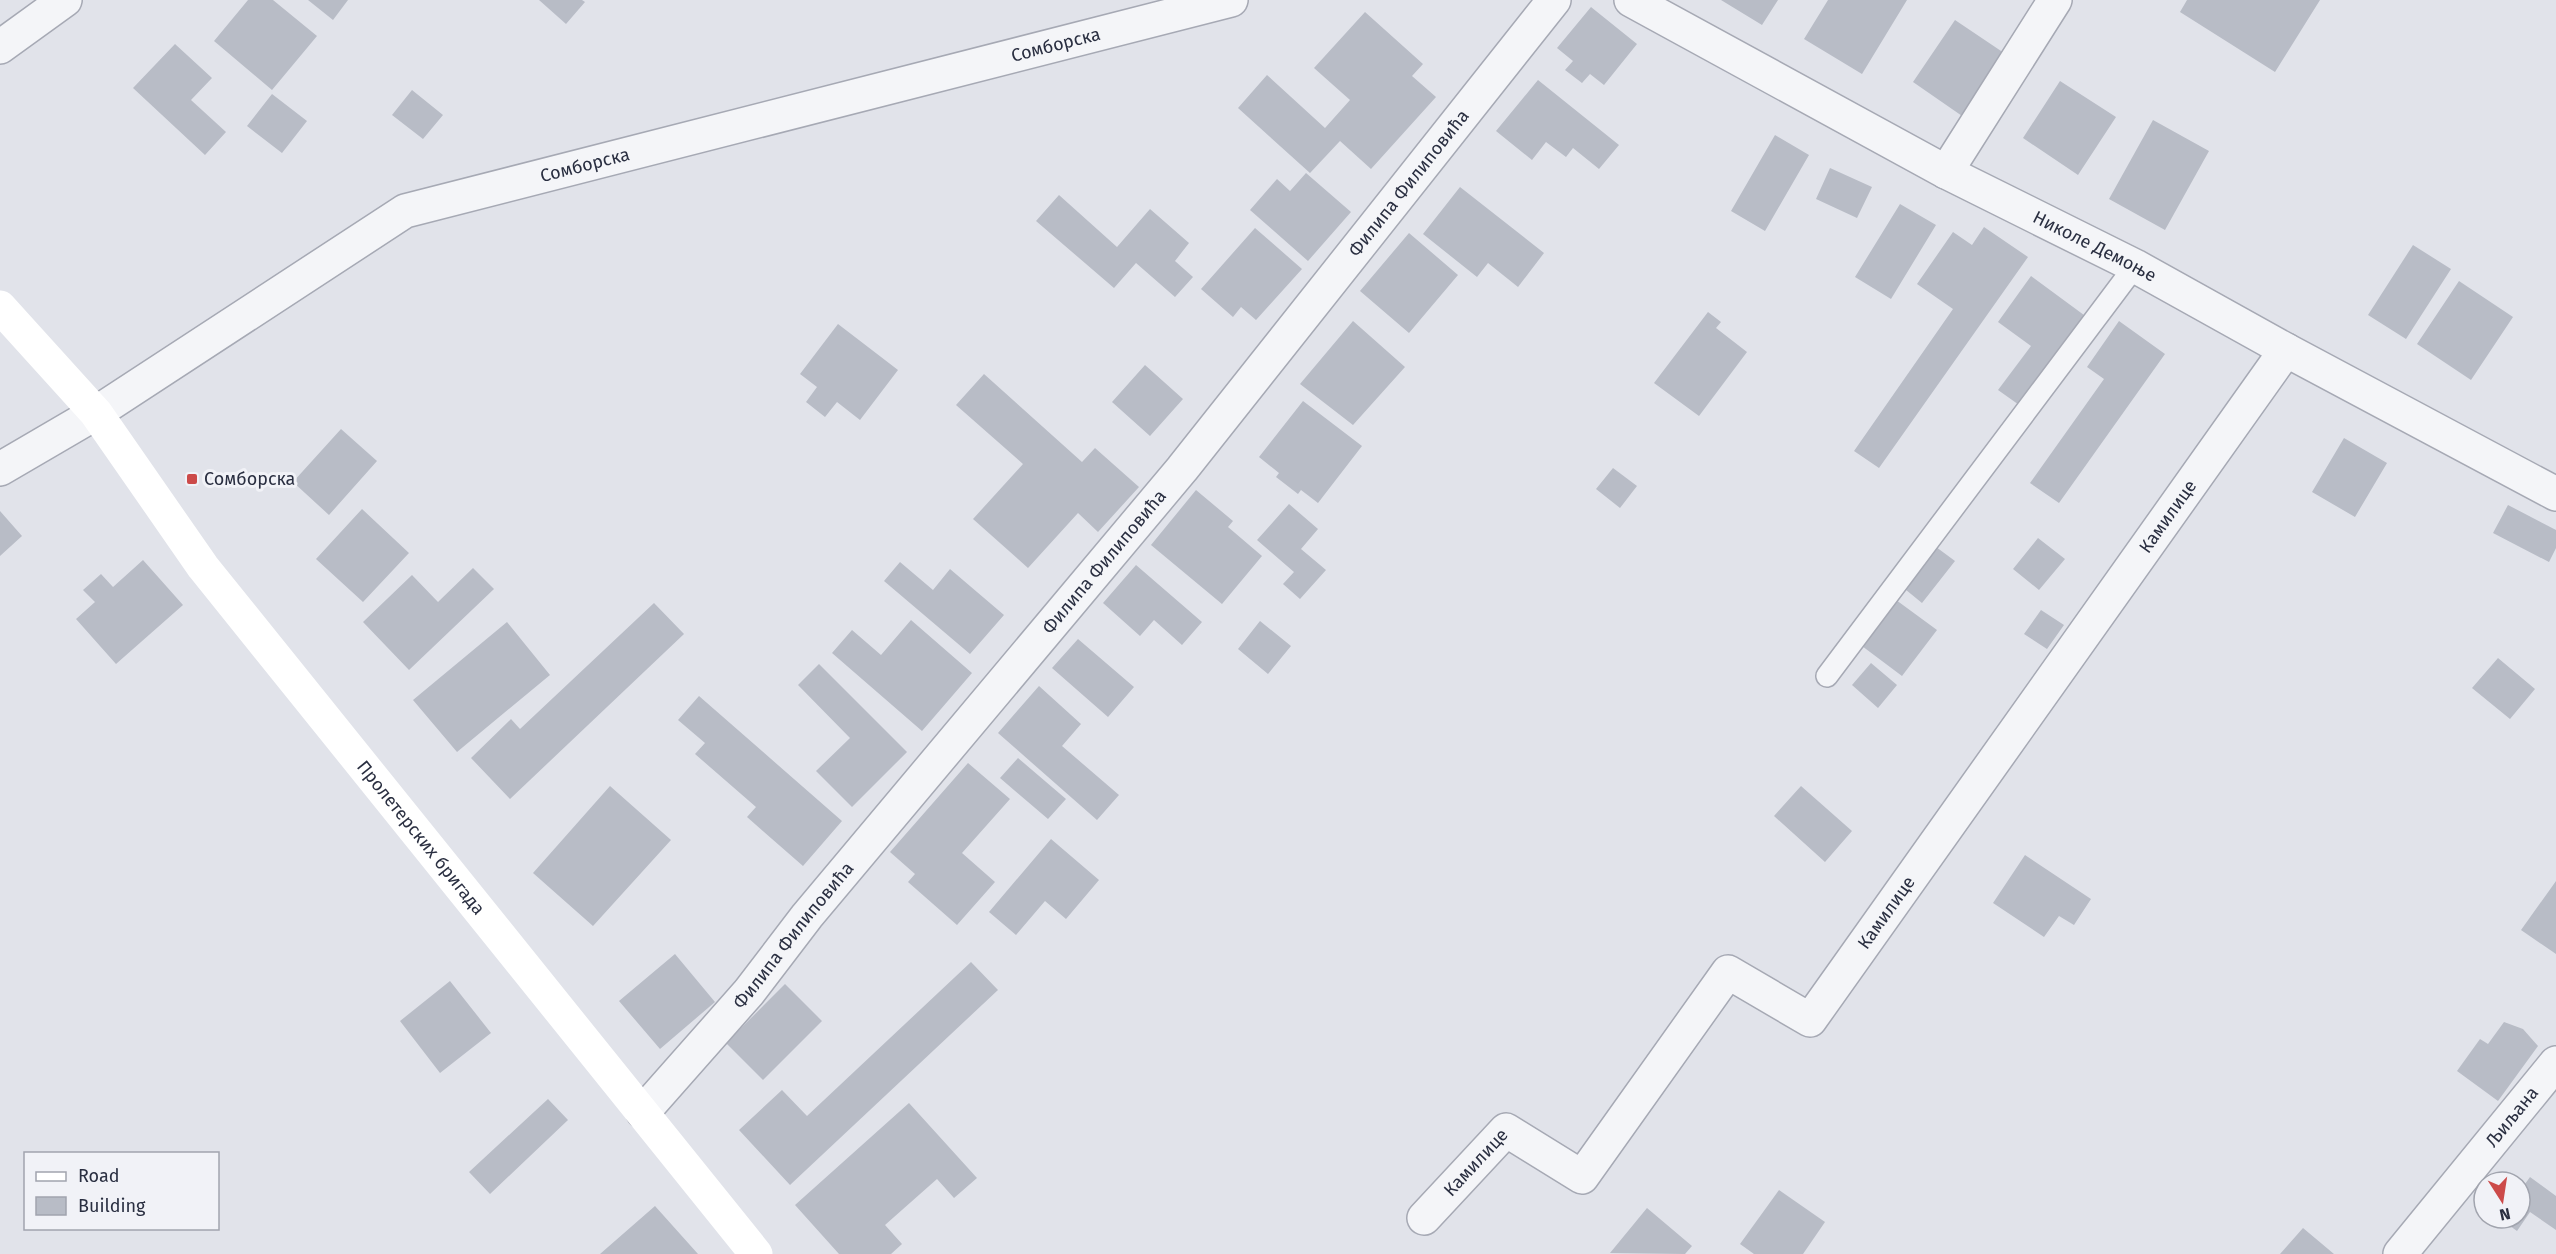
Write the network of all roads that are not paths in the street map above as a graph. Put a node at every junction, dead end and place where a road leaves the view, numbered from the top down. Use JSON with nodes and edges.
{"nodes":[{"id":1,"x":65,"y":0,"type":"edge"},
{"id":2,"x":1232,"y":0,"type":"edge"},
{"id":3,"x":1554,"y":0,"type":"edge"},
{"id":4,"x":1631,"y":0,"type":"edge"},
{"id":5,"x":2055,"y":0,"type":"edge"},
{"id":6,"x":0,"y":47,"type":"edge"},
{"id":7,"x":1946,"y":172,"type":"junction"},
{"id":8,"x":2135,"y":266,"type":"junction"},
{"id":9,"x":0,"y":307,"type":"edge"},
{"id":10,"x":2286,"y":350,"type":"junction"},
{"id":11,"x":96,"y":414,"type":"junction"},
{"id":12,"x":0,"y":469,"type":"edge"},
{"id":13,"x":2556,"y":494,"type":"edge"},
{"id":14,"x":1827,"y":676,"type":"dead end"},
{"id":15,"x":2556,"y":1063,"type":"edge"},
{"id":16,"x":643,"y":1112,"type":"junction"},
{"id":17,"x":1424,"y":1218,"type":"dead end"},
{"id":18,"x":756,"y":1254,"type":"edge"},
{"id":19,"x":2400,"y":1254,"type":"edge"}],
"edges":[{"from":1,"to":6,"type":"street"},
{"from":2,"to":11,"type":"street","name":"Сомборска"},
{"from":3,"to":16,"type":"street","name":"Филипа Филиповића"},
{"from":4,"to":7,"type":"street","name":"Николе Демоње"},
{"from":5,"to":7,"type":"street"},
{"from":7,"to":8,"type":"street","name":"Николе Демоње"},
{"from":8,"to":10,"type":"street","name":"Николе Демоње"},
{"from":8,"to":14,"type":"lane"},
{"from":9,"to":11,"type":"street","name":"Пролетерских бригада"},
{"from":10,"to":13,"type":"street","name":"Николе Демоње"},
{"from":10,"to":17,"type":"street","name":"Камилице"},
{"from":11,"to":12,"type":"street","name":"Сомборска"},
{"from":11,"to":16,"type":"street","name":"Пролетерских бригада"},
{"from":15,"to":19,"type":"street","name":"Љиљана"},
{"from":16,"to":18,"type":"street","name":"Пролетерских бригада"}]}
